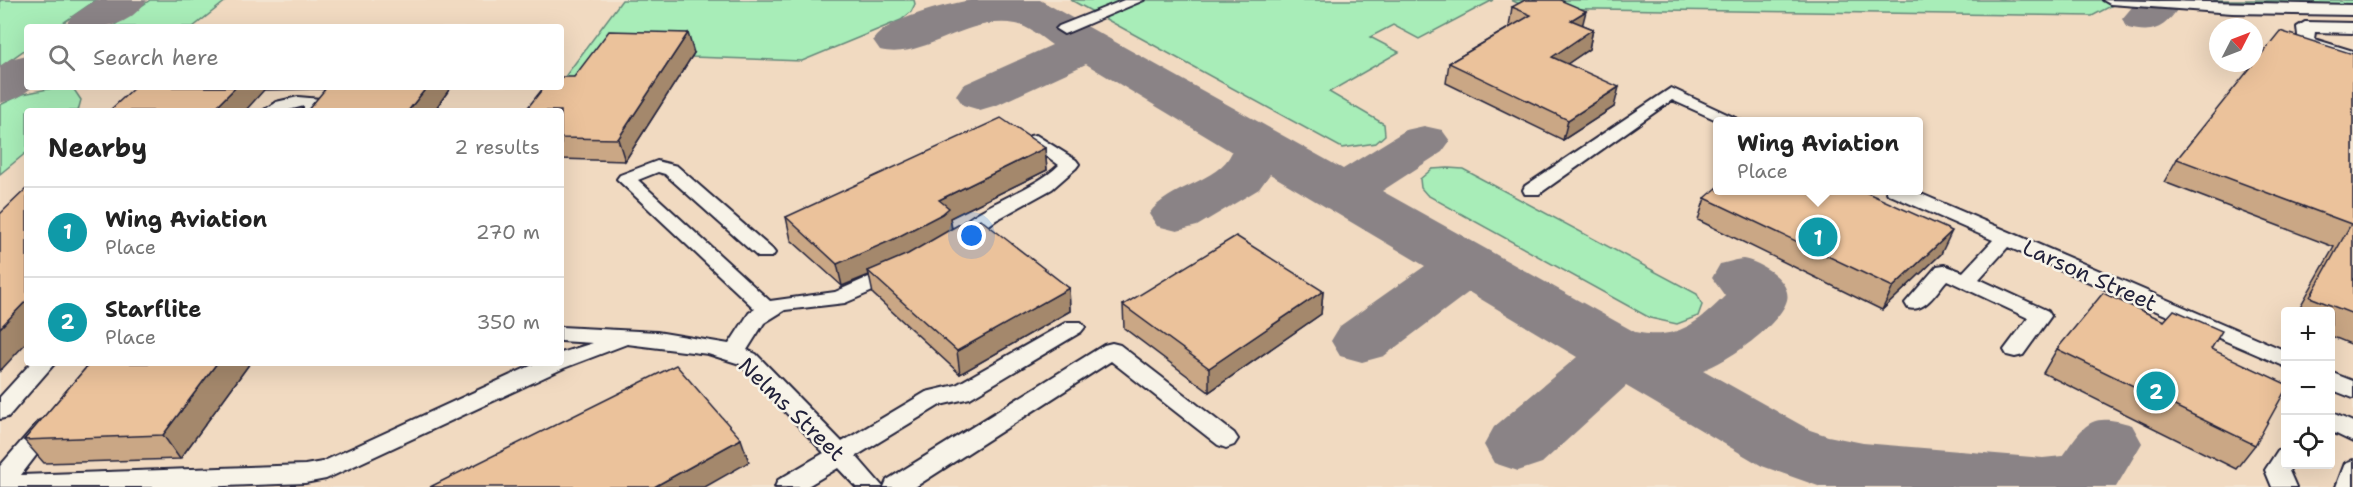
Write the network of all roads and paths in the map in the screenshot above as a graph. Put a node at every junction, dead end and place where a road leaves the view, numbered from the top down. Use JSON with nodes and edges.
{"nodes":[{"id":1,"x":1137,"y":0,"type":"edge"},
{"id":2,"x":2110,"y":0,"type":"edge"},
{"id":3,"x":2353,"y":10,"type":"edge"},
{"id":4,"x":2353,"y":28,"type":"edge"},
{"id":5,"x":1064,"y":30,"type":"dead end"},
{"id":6,"x":2353,"y":56,"type":"edge"},
{"id":7,"x":278,"y":108,"type":"edge"},
{"id":8,"x":314,"y":108,"type":"edge"},
{"id":9,"x":1725,"y":117,"type":"edge"},
{"id":10,"x":1036,"y":140,"type":"edge"},
{"id":11,"x":1532,"y":190,"type":"dead end"},
{"id":12,"x":1906,"y":195,"type":"edge"},
{"id":13,"x":2005,"y":238,"type":"junction"},
{"id":14,"x":944,"y":248,"type":"edge"},
{"id":15,"x":765,"y":253,"type":"dead end"},
{"id":16,"x":914,"y":264,"type":"edge"},
{"id":17,"x":1966,"y":281,"type":"junction"},
{"id":18,"x":1916,"y":303,"type":"dead end"},
{"id":19,"x":769,"y":311,"type":"junction"},
{"id":20,"x":1074,"y":327,"type":"dead end"},
{"id":21,"x":564,"y":333,"type":"edge"},
{"id":22,"x":633,"y":339,"type":"junction"},
{"id":23,"x":2015,"y":350,"type":"dead end"},
{"id":24,"x":735,"y":353,"type":"junction"},
{"id":25,"x":2281,"y":358,"type":"edge"},
{"id":26,"x":564,"y":360,"type":"edge"},
{"id":27,"x":41,"y":366,"type":"edge"},
{"id":28,"x":550,"y":366,"type":"edge"},
{"id":29,"x":2335,"y":383,"type":"edge"},
{"id":30,"x":2353,"y":390,"type":"edge"},
{"id":31,"x":0,"y":411,"type":"edge"},
{"id":32,"x":58,"y":414,"type":"edge"},
{"id":33,"x":2335,"y":422,"type":"edge"},
{"id":34,"x":2353,"y":433,"type":"edge"},
{"id":35,"x":1226,"y":439,"type":"dead end"},
{"id":36,"x":840,"y":455,"type":"junction"},
{"id":37,"x":2281,"y":464,"type":"edge"},
{"id":38,"x":2353,"y":470,"type":"edge"},
{"id":39,"x":0,"y":484,"type":"edge"},
{"id":40,"x":787,"y":487,"type":"edge"},
{"id":41,"x":872,"y":487,"type":"edge"},
{"id":42,"x":896,"y":487,"type":"edge"},
{"id":43,"x":2284,"y":487,"type":"edge"},
{"id":44,"x":2348,"y":487,"type":"edge"}],
"edges":[{"from":1,"to":5,"type":"lane"},
{"from":2,"to":3,"type":"lane"},
{"from":4,"to":6,"type":"lane"},
{"from":7,"to":8,"type":"lane"},
{"from":9,"to":11,"type":"lane"},
{"from":10,"to":14,"type":"lane"},
{"from":12,"to":13,"type":"lane","name":"Larson Street"},
{"from":13,"to":17,"type":"lane"},
{"from":13,"to":25,"type":"lane","name":"Larson Street"},
{"from":15,"to":19,"type":"lane"},
{"from":16,"to":19,"type":"lane"},
{"from":17,"to":18,"type":"lane"},
{"from":17,"to":23,"type":"lane"},
{"from":19,"to":24,"type":"lane"},
{"from":20,"to":36,"type":"lane"},
{"from":21,"to":22,"type":"lane","name":"Nelms Street"},
{"from":22,"to":24,"type":"lane","name":"Nelms Street"},
{"from":22,"to":26,"type":"lane"},
{"from":24,"to":36,"type":"lane","name":"Nelms Street"},
{"from":27,"to":31,"type":"lane"},
{"from":28,"to":39,"type":"lane"},
{"from":29,"to":30,"type":"lane"},
{"from":32,"to":39,"type":"lane"},
{"from":33,"to":34,"type":"lane"},
{"from":35,"to":42,"type":"lane"},
{"from":36,"to":40,"type":"lane"},
{"from":36,"to":41,"type":"lane","name":"Nelms Street"},
{"from":37,"to":43,"type":"lane"},
{"from":38,"to":44,"type":"lane"}]}
